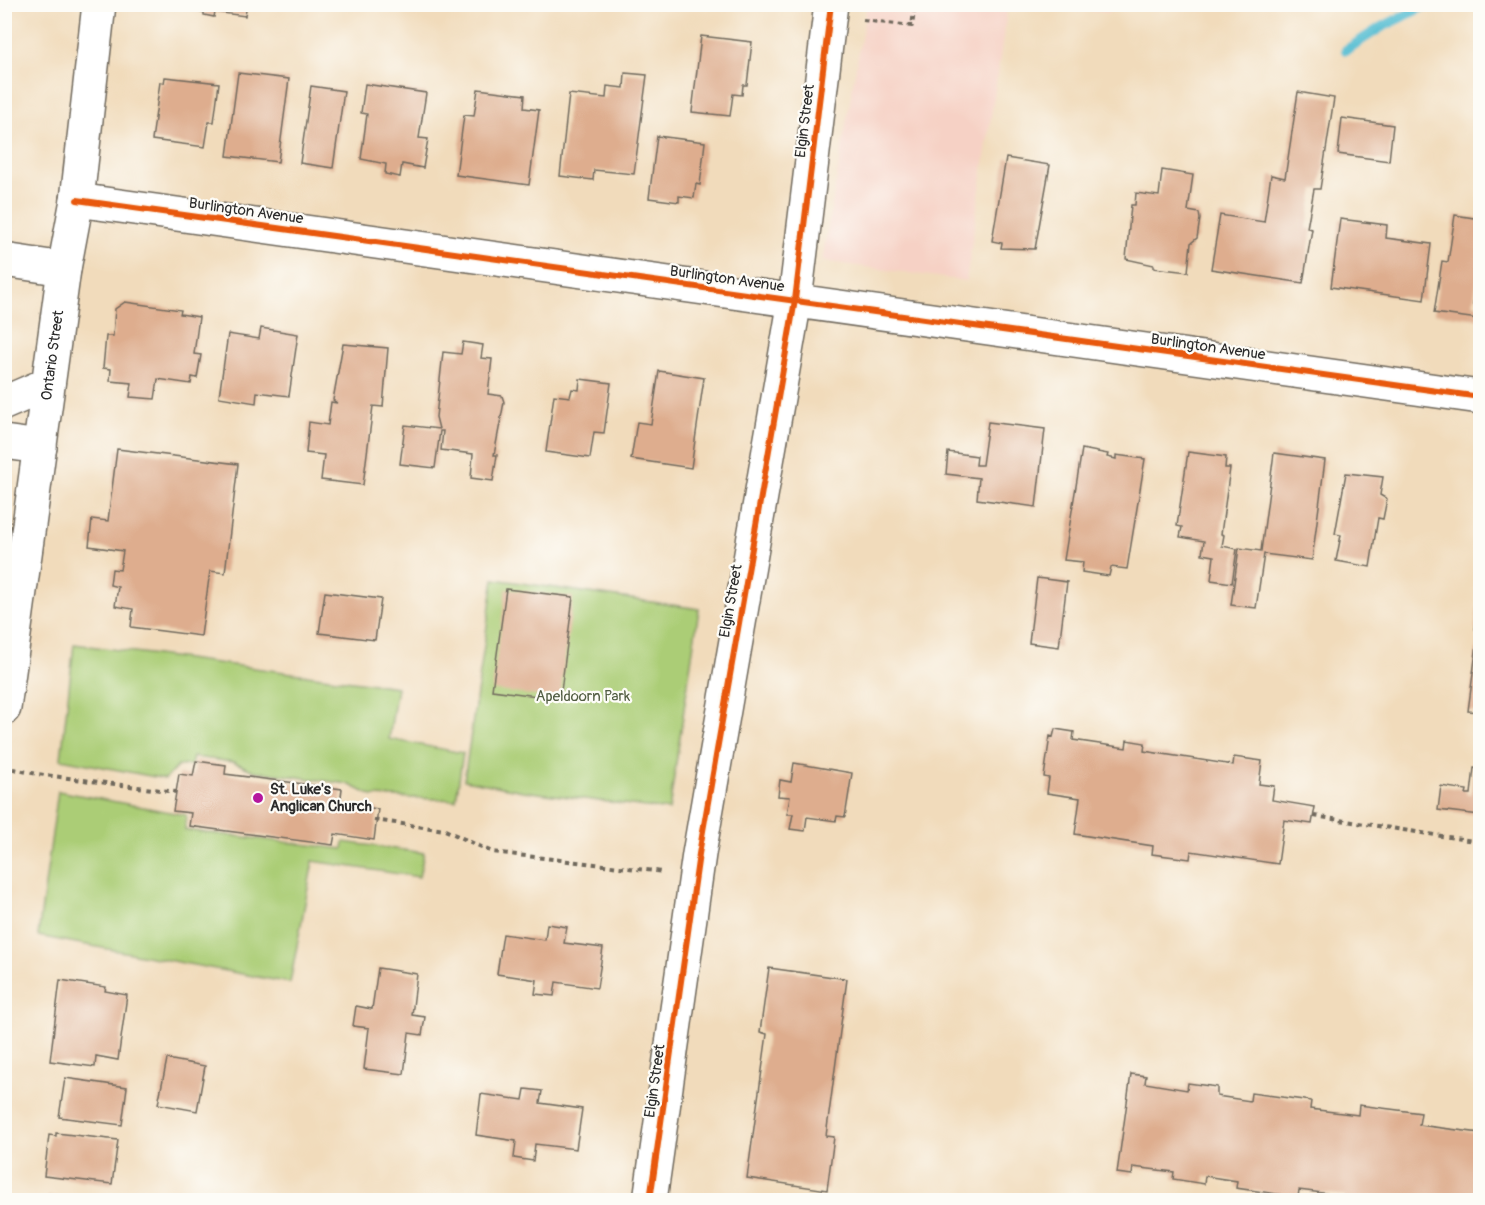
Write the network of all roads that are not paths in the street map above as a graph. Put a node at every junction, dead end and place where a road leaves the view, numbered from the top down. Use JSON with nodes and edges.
{"nodes":[{"id":1,"x":99,"y":4,"type":"edge"},
{"id":2,"x":830,"y":10,"type":"edge"},
{"id":3,"x":77,"y":200,"type":"junction"},
{"id":4,"x":4,"y":260,"type":"edge"},
{"id":5,"x":64,"y":269,"type":"junction"},
{"id":6,"x":795,"y":300,"type":"junction"},
{"id":7,"x":48,"y":384,"type":"junction"},
{"id":8,"x":1480,"y":397,"type":"edge"},
{"id":9,"x":4,"y":403,"type":"edge"},
{"id":10,"x":4,"y":442,"type":"edge"},
{"id":11,"x":40,"y":447,"type":"junction"},
{"id":12,"x":15,"y":552,"type":"edge"},
{"id":13,"x":4,"y":708,"type":"edge"},
{"id":14,"x":650,"y":1200,"type":"edge"}],
"edges":[{"from":1,"to":3,"type":"street","name":"Ontario Street"},
{"from":2,"to":6,"type":"street","name":"Elgin Street"},
{"from":3,"to":5,"type":"street","name":"Ontario Street"},
{"from":3,"to":6,"type":"street","name":"Burlington Avenue"},
{"from":4,"to":5,"type":"street"},
{"from":5,"to":7,"type":"street","name":"Ontario Street"},
{"from":6,"to":8,"type":"street","name":"Burlington Avenue"},
{"from":6,"to":14,"type":"street","name":"Elgin Street"},
{"from":7,"to":9,"type":"street"},
{"from":7,"to":11,"type":"street","name":"Ontario Street"},
{"from":10,"to":11,"type":"street"},
{"from":11,"to":12,"type":"street","name":"Ontario Street"},
{"from":12,"to":13,"type":"street","name":"Ontario Street"}]}
